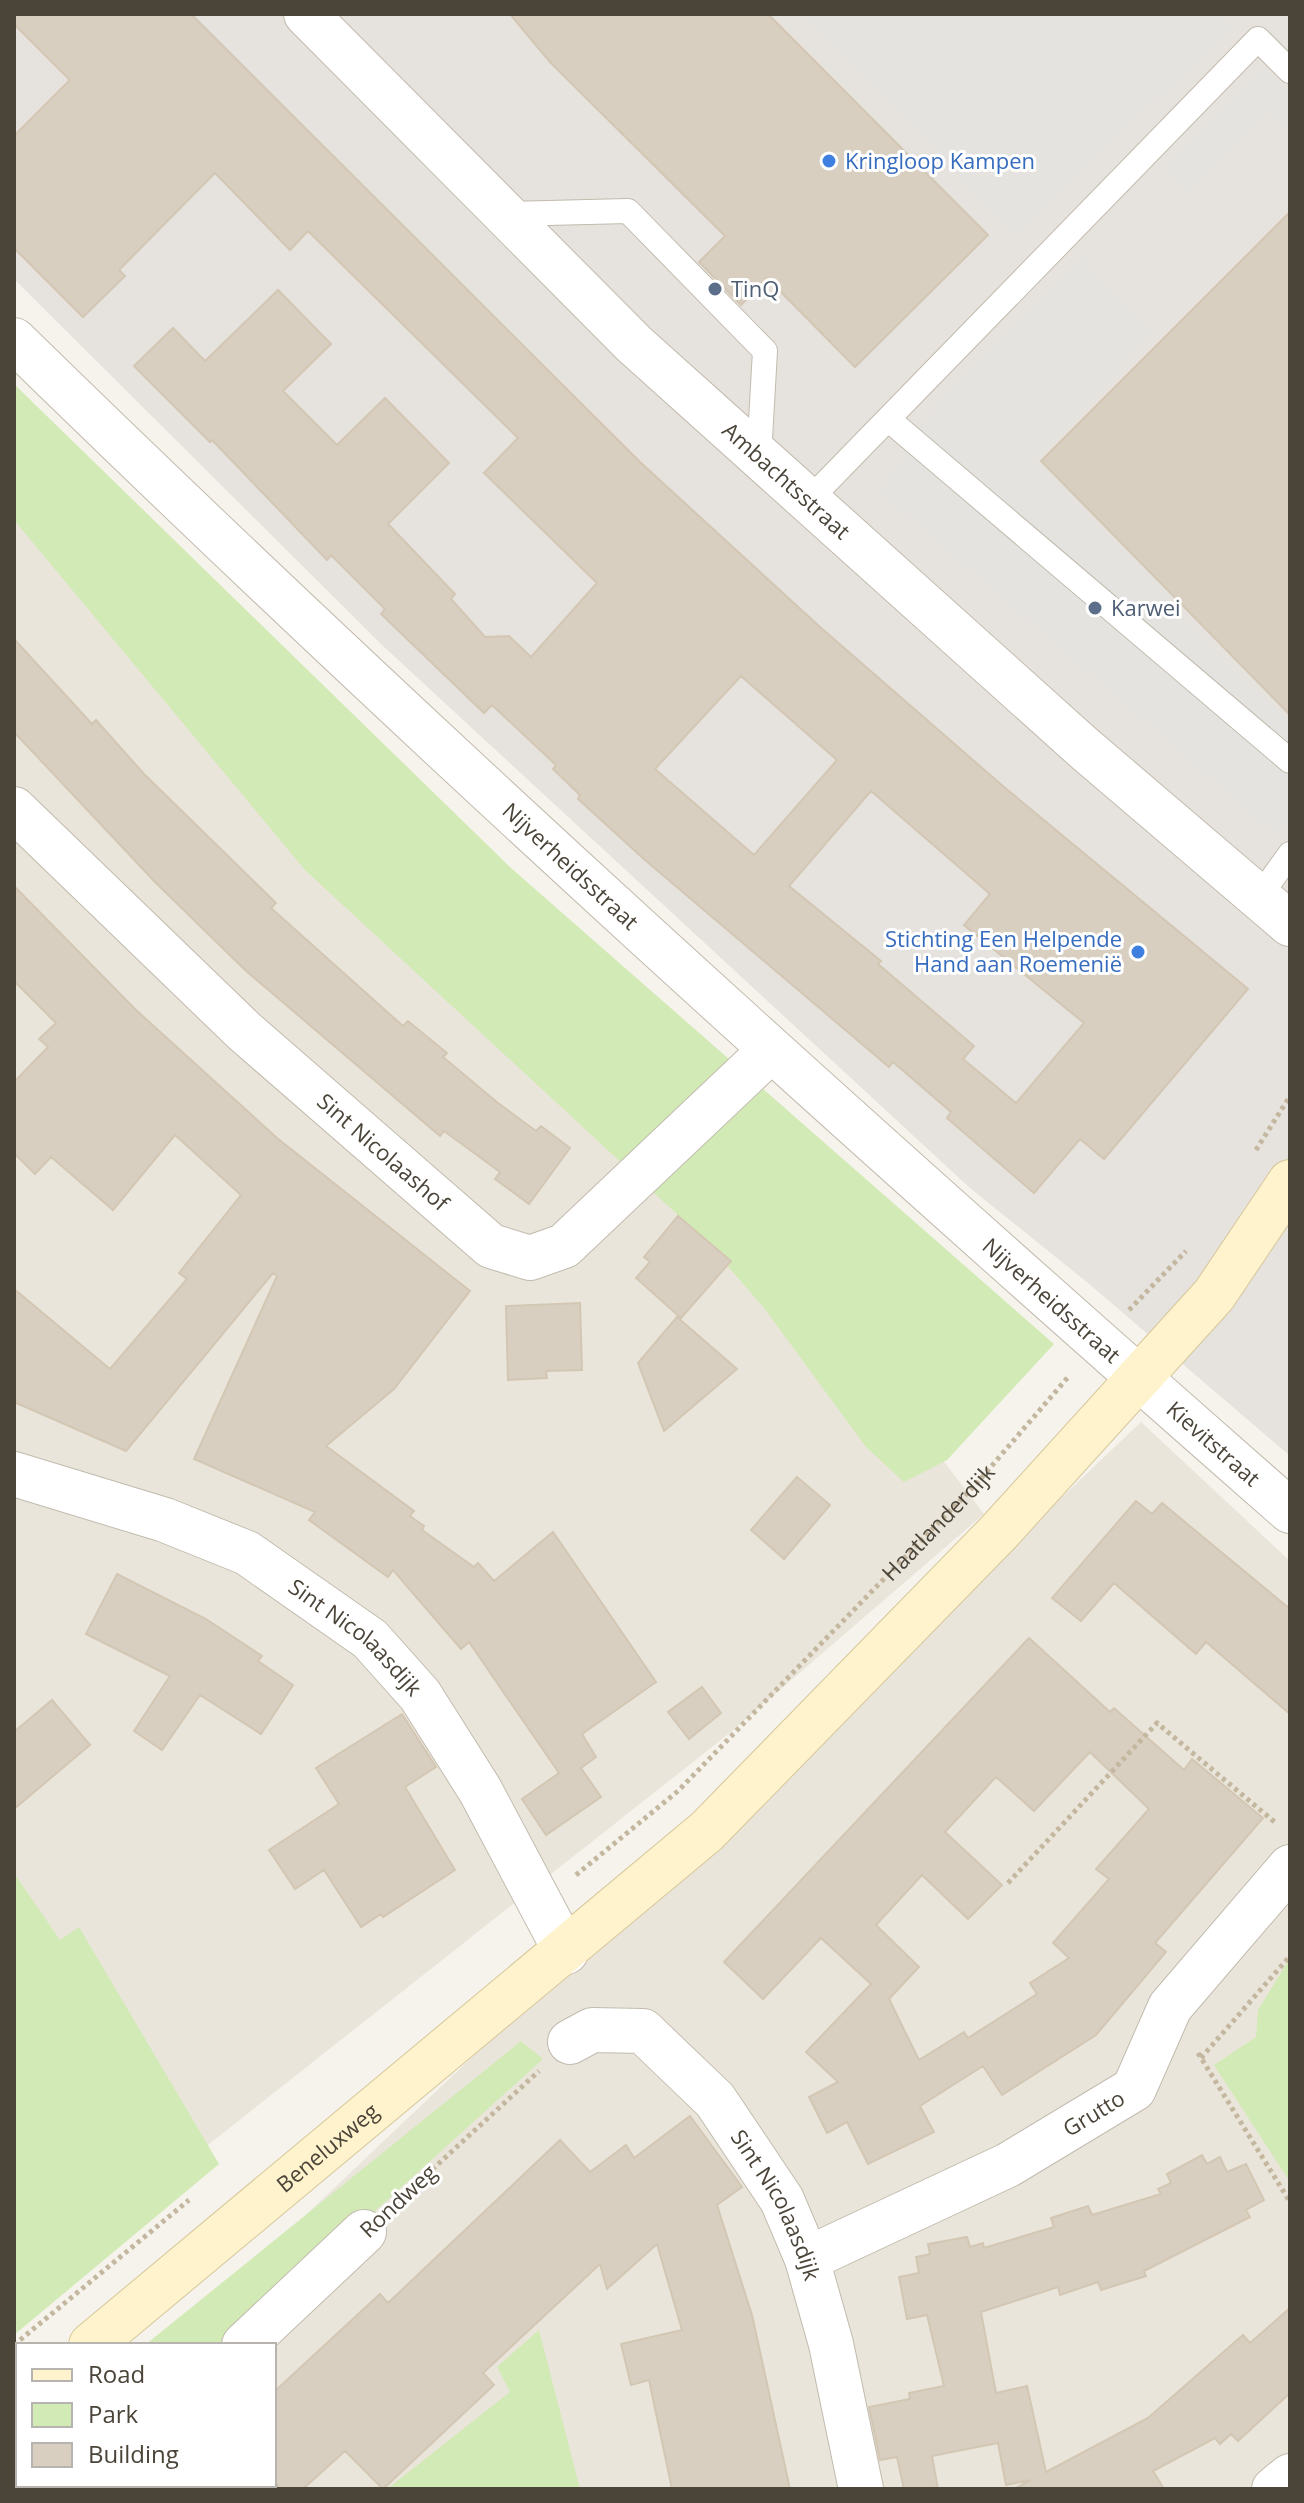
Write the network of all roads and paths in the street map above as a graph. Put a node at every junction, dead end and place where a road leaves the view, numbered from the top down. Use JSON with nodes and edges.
{"nodes":[{"id":1,"x":306,"y":14,"type":"edge"},
{"id":2,"x":1290,"y":71,"type":"edge"},
{"id":3,"x":506,"y":214,"type":"junction"},
{"id":4,"x":14,"y":340,"type":"edge"},
{"id":5,"x":888,"y":419,"type":"junction"},
{"id":6,"x":759,"y":456,"type":"junction"},
{"id":7,"x":809,"y":500,"type":"junction"},
{"id":8,"x":1290,"y":761,"type":"edge"},
{"id":9,"x":14,"y":809,"type":"edge"},
{"id":10,"x":1290,"y":854,"type":"edge"},
{"id":11,"x":1274,"y":911,"type":"edge"},
{"id":12,"x":771,"y":1050,"type":"junction"},
{"id":13,"x":1290,"y":1096,"type":"edge"},
{"id":14,"x":1249,"y":1161,"type":"dead end"},
{"id":15,"x":1290,"y":1182,"type":"edge"},
{"id":16,"x":1195,"y":1239,"type":"dead end"},
{"id":17,"x":1099,"y":1341,"type":"junction"},
{"id":18,"x":1138,"y":1378,"type":"junction"},
{"id":19,"x":14,"y":1474,"type":"edge"},
{"id":20,"x":1290,"y":1511,"type":"edge"},
{"id":21,"x":1278,"y":1825,"type":"dead end"},
{"id":22,"x":1290,"y":1867,"type":"edge"},
{"id":23,"x":1008,"y":1883,"type":"dead end"},
{"id":24,"x":539,"y":1906,"type":"junction"},
{"id":25,"x":566,"y":1952,"type":"junction"},
{"id":26,"x":1290,"y":1956,"type":"edge"},
{"id":27,"x":1170,"y":2007,"type":"junction"},
{"id":28,"x":556,"y":2055,"type":"joint"},
{"id":29,"x":1201,"y":2058,"type":"junction"},
{"id":30,"x":1290,"y":2202,"type":"edge"},
{"id":31,"x":364,"y":2232,"type":"joint"},
{"id":32,"x":807,"y":2259,"type":"junction"},
{"id":33,"x":93,"y":2343,"type":"edge"},
{"id":34,"x":246,"y":2343,"type":"edge"},
{"id":35,"x":1290,"y":2476,"type":"edge"},
{"id":36,"x":861,"y":2489,"type":"edge"},
{"id":37,"x":1274,"y":2489,"type":"edge"}],
"edges":[{"from":1,"to":3,"type":"street","name":"Ambachtsstraat"},
{"from":2,"to":5,"type":"lane"},
{"from":3,"to":6,"type":"street","name":"Ambachtsstraat"},
{"from":3,"to":6,"type":"lane"},
{"from":4,"to":12,"type":"street","name":"Nijverheidsstraat"},
{"from":5,"to":7,"type":"lane"},
{"from":5,"to":8,"type":"lane"},
{"from":6,"to":7,"type":"street","name":"Ambachtsstraat"},
{"from":7,"to":11,"type":"street","name":"Ambachtsstraat"},
{"from":9,"to":12,"type":"street","name":"Sint Nicolaashof"},
{"from":10,"to":11,"type":"lane"},
{"from":12,"to":17,"type":"street","name":"Nijverheidsstraat"},
{"from":13,"to":14,"type":"path"},
{"from":15,"to":18,"type":"street"},
{"from":16,"to":17,"type":"path","name":"Haatlanderdijk"},
{"from":17,"to":18,"type":"street","name":"Nijverheidsstraat"},
{"from":17,"to":24,"type":"path","name":"Haatlanderdijk"},
{"from":18,"to":20,"type":"street","name":"Kievitstraat"},
{"from":18,"to":25,"type":"street"},
{"from":19,"to":24,"type":"street","name":"Sint Nicolaasdijk"},
{"from":21,"to":23,"type":"path"},
{"from":22,"to":27,"type":"street","name":"Grutto"},
{"from":24,"to":25,"type":"street","name":"Sint Nicolaasdijk"},
{"from":25,"to":33,"type":"street","name":"Beneluxweg"},
{"from":26,"to":29,"type":"path"},
{"from":27,"to":29,"type":"path"},
{"from":27,"to":32,"type":"street","name":"Grutto"},
{"from":28,"to":31,"type":"path","name":"Rondweg"},
{"from":28,"to":32,"type":"street","name":"Sint Nicolaasdijk"},
{"from":29,"to":30,"type":"path"},
{"from":31,"to":34,"type":"street","name":"Rondweg"},
{"from":32,"to":36,"type":"street","name":"Sint Nicolaasdijk"},
{"from":35,"to":37,"type":"street"}]}
